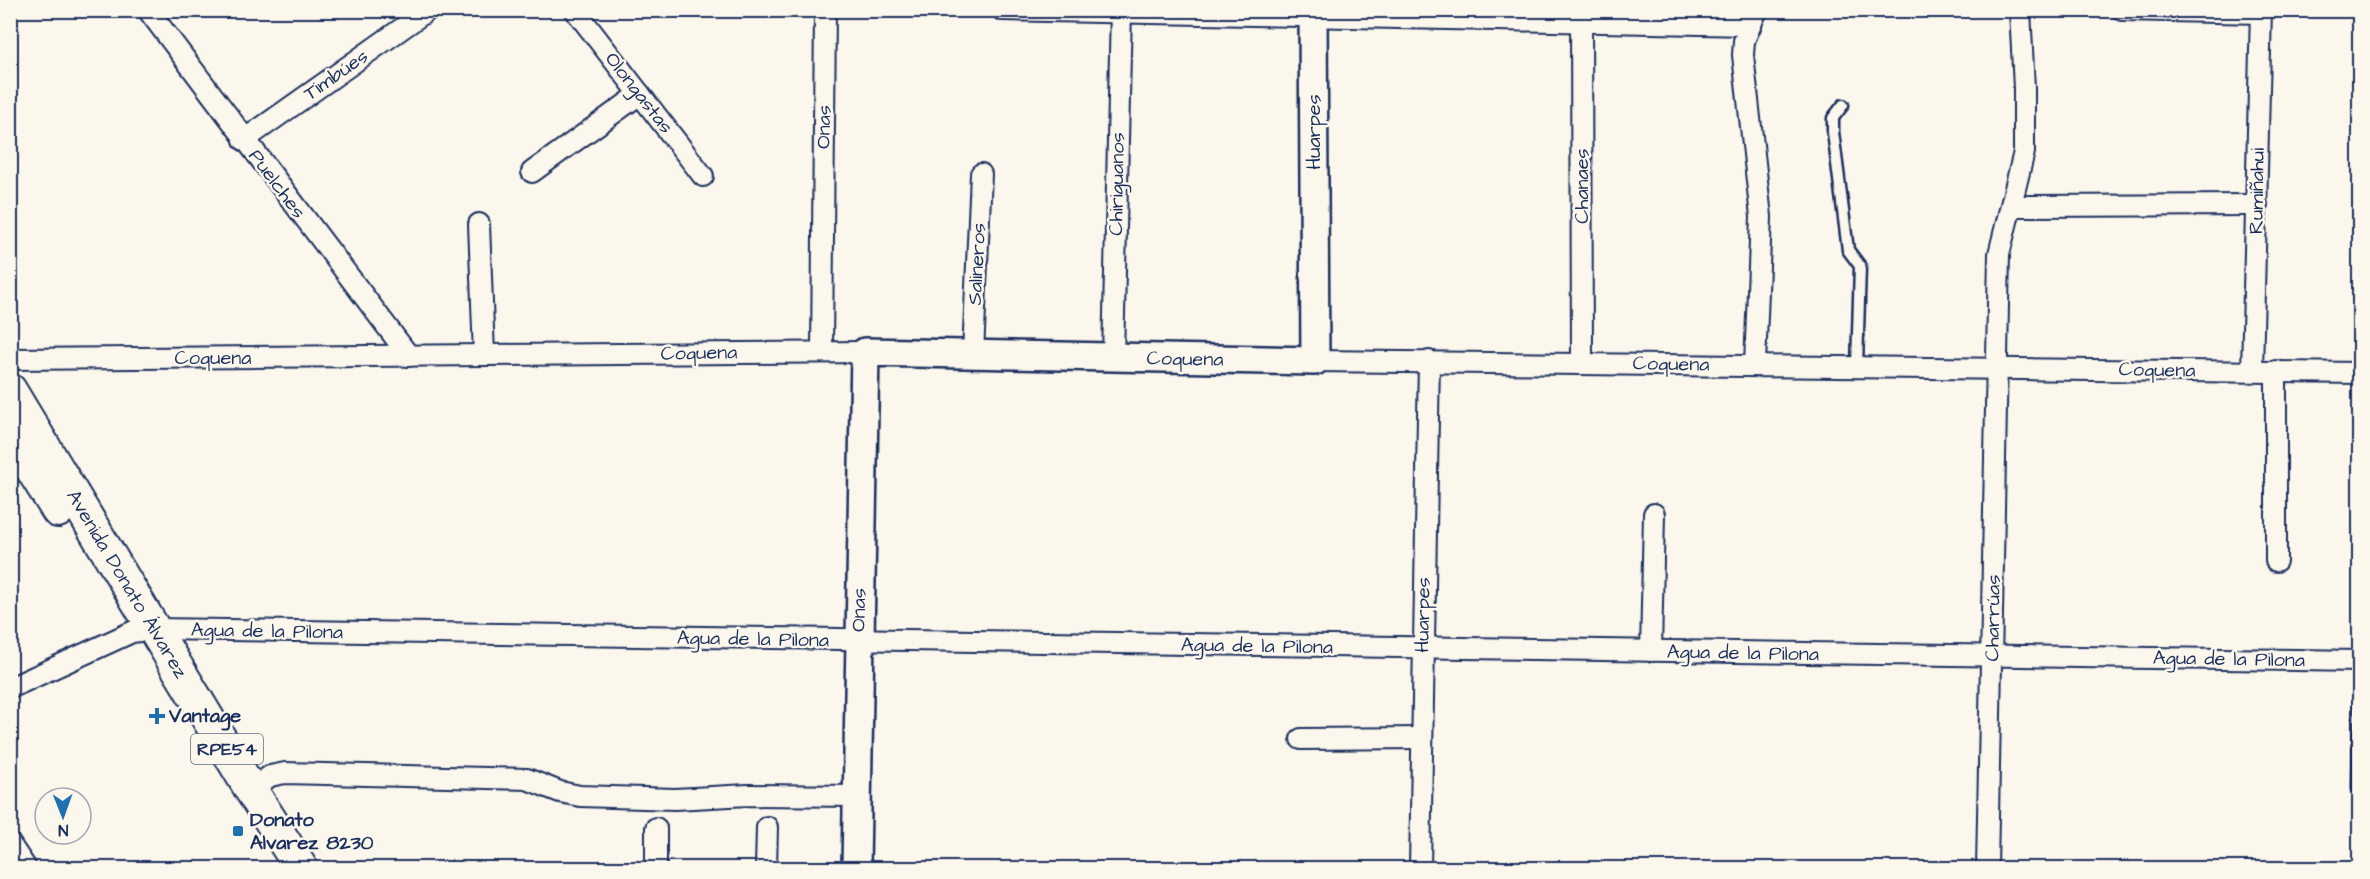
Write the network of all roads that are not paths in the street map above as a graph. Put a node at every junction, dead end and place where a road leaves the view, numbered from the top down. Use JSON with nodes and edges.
{"nodes":[{"id":1,"x":148,"y":10,"type":"edge"},
{"id":2,"x":428,"y":10,"type":"edge"},
{"id":3,"x":575,"y":10,"type":"edge"},
{"id":4,"x":825,"y":10,"type":"edge"},
{"id":5,"x":1002,"y":10,"type":"edge"},
{"id":6,"x":2020,"y":10,"type":"edge"},
{"id":7,"x":2122,"y":10,"type":"edge"},
{"id":8,"x":1121,"y":12,"type":"edge"},
{"id":9,"x":2261,"y":12,"type":"edge"},
{"id":10,"x":1313,"y":14,"type":"edge"},
{"id":11,"x":1582,"y":17,"type":"edge"},
{"id":12,"x":1753,"y":18,"type":"edge"},
{"id":13,"x":640,"y":94,"type":"junction"},
{"id":14,"x":1843,"y":105,"type":"dead end"},
{"id":15,"x":244,"y":140,"type":"junction"},
{"id":16,"x":532,"y":172,"type":"dead end"},
{"id":17,"x":981,"y":174,"type":"dead end"},
{"id":18,"x":703,"y":176,"type":"dead end"},
{"id":19,"x":2257,"y":205,"type":"junction"},
{"id":20,"x":2012,"y":206,"type":"junction"},
{"id":21,"x":479,"y":224,"type":"dead end"},
{"id":22,"x":822,"y":352,"type":"junction"},
{"id":23,"x":865,"y":352,"type":"junction"},
{"id":24,"x":973,"y":354,"type":"junction"},
{"id":25,"x":484,"y":355,"type":"junction"},
{"id":26,"x":409,"y":356,"type":"junction"},
{"id":27,"x":1113,"y":358,"type":"junction"},
{"id":28,"x":10,"y":359,"type":"edge"},
{"id":29,"x":1315,"y":361,"type":"junction"},
{"id":30,"x":1429,"y":361,"type":"junction"},
{"id":31,"x":1582,"y":362,"type":"junction"},
{"id":32,"x":1755,"y":365,"type":"junction"},
{"id":33,"x":1857,"y":366,"type":"junction"},
{"id":34,"x":1997,"y":367,"type":"junction"},
{"id":35,"x":2252,"y":371,"type":"junction"},
{"id":36,"x":2276,"y":371,"type":"junction"},
{"id":37,"x":2360,"y":373,"type":"edge"},
{"id":38,"x":10,"y":390,"type":"edge"},
{"id":39,"x":12,"y":440,"type":"edge"},
{"id":40,"x":1653,"y":514,"type":"dead end"},
{"id":41,"x":2276,"y":561,"type":"dead end"},
{"id":42,"x":143,"y":630,"type":"junction"},
{"id":43,"x":859,"y":641,"type":"junction"},
{"id":44,"x":1422,"y":648,"type":"junction"},
{"id":45,"x":1651,"y":651,"type":"junction"},
{"id":46,"x":1992,"y":657,"type":"junction"},
{"id":47,"x":2360,"y":661,"type":"edge"},
{"id":48,"x":2360,"y":683,"type":"edge"},
{"id":49,"x":10,"y":688,"type":"edge"},
{"id":50,"x":1421,"y":738,"type":"junction"},
{"id":51,"x":1301,"y":739,"type":"dead end"},
{"id":52,"x":2358,"y":788,"type":"dead end"},
{"id":53,"x":251,"y":790,"type":"junction"},
{"id":54,"x":857,"y":796,"type":"junction"},
{"id":55,"x":767,"y":827,"type":"dead end"},
{"id":56,"x":656,"y":828,"type":"dead end"},
{"id":57,"x":10,"y":844,"type":"edge"},
{"id":58,"x":26,"y":868,"type":"edge"},
{"id":59,"x":280,"y":868,"type":"edge"},
{"id":60,"x":301,"y":868,"type":"edge"},
{"id":61,"x":656,"y":868,"type":"edge"},
{"id":62,"x":766,"y":868,"type":"edge"},
{"id":63,"x":856,"y":868,"type":"edge"},
{"id":64,"x":1420,"y":868,"type":"edge"},
{"id":65,"x":1987,"y":868,"type":"edge"}],
"edges":[{"from":1,"to":15,"type":"street","name":"Puelches"},
{"from":2,"to":15,"type":"street","name":"Timbúes"},
{"from":3,"to":13,"type":"street","name":"Olongastas"},
{"from":4,"to":22,"type":"street","name":"Onas"},
{"from":5,"to":8,"type":"street"},
{"from":6,"to":20,"type":"street","name":"Charrúas"},
{"from":7,"to":9,"type":"street"},
{"from":8,"to":10,"type":"street"},
{"from":8,"to":27,"type":"street","name":"Chiriguanos"},
{"from":9,"to":19,"type":"street","name":"Rumiñahui"},
{"from":10,"to":11,"type":"street"},
{"from":10,"to":29,"type":"main road","name":"Huarpes"},
{"from":11,"to":12,"type":"street"},
{"from":11,"to":31,"type":"street","name":"Chanaes"},
{"from":12,"to":32,"type":"street"},
{"from":13,"to":16,"type":"street"},
{"from":13,"to":18,"type":"street","name":"Olongastas"},
{"from":14,"to":33,"type":"lane"},
{"from":15,"to":26,"type":"street","name":"Puelches"},
{"from":17,"to":24,"type":"street","name":"Salineros"},
{"from":19,"to":20,"type":"street"},
{"from":19,"to":35,"type":"street","name":"Rumiñahui"},
{"from":20,"to":34,"type":"street","name":"Charrúas"},
{"from":21,"to":25,"type":"street"},
{"from":22,"to":23,"type":"street","name":"Coquena"},
{"from":22,"to":25,"type":"street","name":"Coquena"},
{"from":23,"to":24,"type":"main road","name":"Coquena"},
{"from":23,"to":43,"type":"main road","name":"Onas"},
{"from":24,"to":27,"type":"main road","name":"Coquena"},
{"from":25,"to":26,"type":"street","name":"Coquena"},
{"from":26,"to":28,"type":"street","name":"Coquena"},
{"from":27,"to":29,"type":"main road","name":"Coquena"},
{"from":29,"to":30,"type":"street","name":"Coquena"},
{"from":30,"to":31,"type":"street","name":"Coquena"},
{"from":30,"to":44,"type":"street","name":"Huarpes"},
{"from":31,"to":32,"type":"street","name":"Coquena"},
{"from":32,"to":33,"type":"street","name":"Coquena"},
{"from":33,"to":34,"type":"street","name":"Coquena"},
{"from":34,"to":35,"type":"street","name":"Coquena"},
{"from":34,"to":46,"type":"street","name":"Charrúas"},
{"from":35,"to":36,"type":"street","name":"Coquena"},
{"from":36,"to":37,"type":"street","name":"Coquena"},
{"from":36,"to":41,"type":"street"},
{"from":38,"to":42,"type":"main road","name":"Avenida Donato Álvarez","number":"RPE54"},
{"from":39,"to":42,"type":"main road","name":"Avenida Donato Álvarez","number":"RPE54"},
{"from":40,"to":45,"type":"street"},
{"from":42,"to":43,"type":"street","name":"Agua de la Pilona"},
{"from":42,"to":49,"type":"street"},
{"from":42,"to":53,"type":"main road","name":"Avenida Donato Álvarez","number":"RPE54"},
{"from":42,"to":59,"type":"main road","name":"Avenida Donato Álvarez","number":"RPE54"},
{"from":43,"to":44,"type":"street","name":"Agua de la Pilona"},
{"from":43,"to":54,"type":"main road","name":"Onas"},
{"from":44,"to":45,"type":"street","name":"Agua de la Pilona"},
{"from":44,"to":50,"type":"street","name":"Huarpes"},
{"from":45,"to":46,"type":"street","name":"Agua de la Pilona"},
{"from":46,"to":47,"type":"street","name":"Agua de la Pilona"},
{"from":46,"to":65,"type":"street","name":"Charrúas"},
{"from":48,"to":52,"type":"lane"},
{"from":50,"to":51,"type":"street"},
{"from":50,"to":64,"type":"street","name":"Huarpes"},
{"from":53,"to":54,"type":"street"},
{"from":53,"to":60,"type":"main road","name":"Avenida Donato Álvarez","number":"RPE54"},
{"from":54,"to":63,"type":"main road","name":"Onas"},
{"from":55,"to":62,"type":"street"},
{"from":56,"to":61,"type":"street"},
{"from":57,"to":58,"type":"street"}]}
